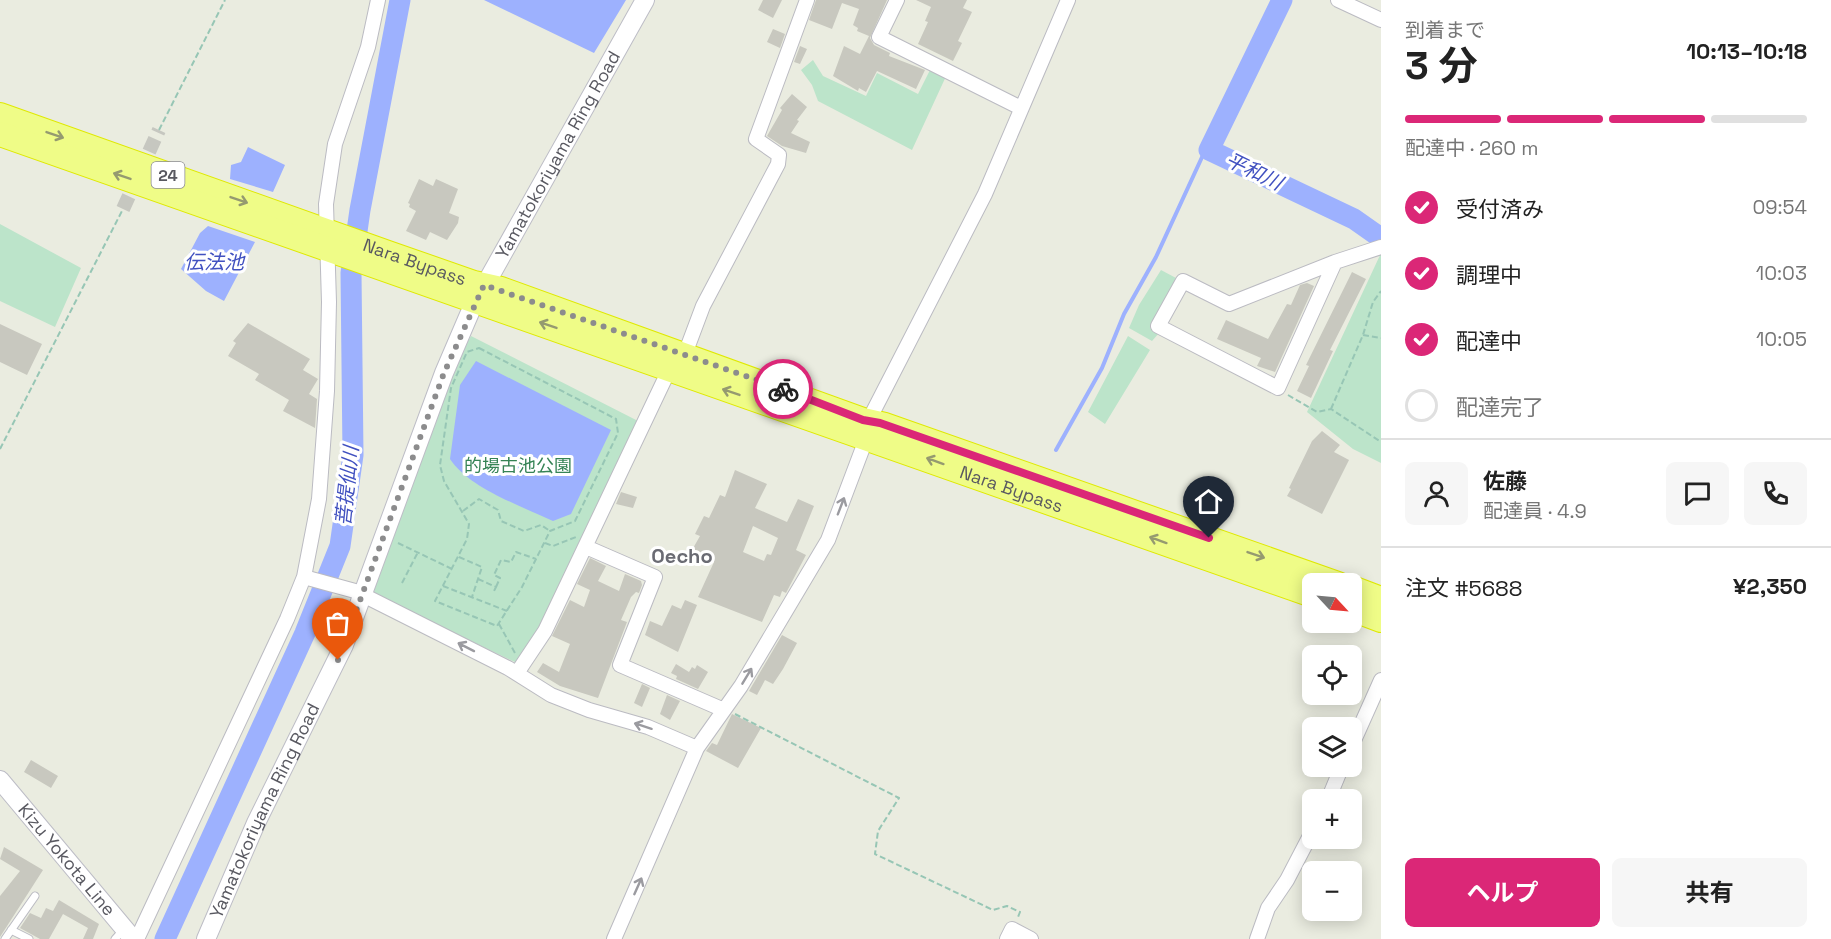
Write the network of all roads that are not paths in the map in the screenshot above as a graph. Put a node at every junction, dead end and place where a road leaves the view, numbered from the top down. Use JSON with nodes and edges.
{"nodes":[{"id":1,"x":378,"y":0,"type":"edge"},
{"id":2,"x":645,"y":0,"type":"edge"},
{"id":3,"x":807,"y":0,"type":"edge"},
{"id":4,"x":897,"y":0,"type":"edge"},
{"id":5,"x":1068,"y":0,"type":"edge"},
{"id":6,"x":1338,"y":0,"type":"edge"},
{"id":7,"x":1374,"y":0,"type":"edge"},
{"id":8,"x":1368,"y":14,"type":"junction"},
{"id":9,"x":1381,"y":20,"type":"edge"},
{"id":10,"x":1021,"y":108,"type":"junction"},
{"id":11,"x":0,"y":115,"type":"edge"},
{"id":12,"x":0,"y":134,"type":"edge"},
{"id":13,"x":332,"y":241,"type":"junction"},
{"id":14,"x":1381,"y":247,"type":"edge"},
{"id":15,"x":1335,"y":262,"type":"junction"},
{"id":16,"x":480,"y":293,"type":"junction"},
{"id":17,"x":678,"y":361,"type":"junction"},
{"id":18,"x":868,"y":429,"type":"junction"},
{"id":19,"x":583,"y":542,"type":"junction"},
{"id":20,"x":1305,"y":573,"type":"edge"},
{"id":21,"x":308,"y":578,"type":"junction"},
{"id":22,"x":1302,"y":591,"type":"edge"},
{"id":23,"x":1362,"y":591,"type":"edge"},
{"id":24,"x":359,"y":593,"type":"junction"},
{"id":25,"x":1381,"y":598,"type":"edge"},
{"id":26,"x":1362,"y":613,"type":"edge"},
{"id":27,"x":1381,"y":620,"type":"edge"},
{"id":28,"x":517,"y":673,"type":"junction"},
{"id":29,"x":1381,"y":680,"type":"edge"},
{"id":30,"x":724,"y":710,"type":"junction"},
{"id":31,"x":1362,"y":723,"type":"edge"},
{"id":32,"x":697,"y":748,"type":"junction"},
{"id":33,"x":0,"y":780,"type":"edge"},
{"id":34,"x":1303,"y":849,"type":"edge"},
{"id":35,"x":35,"y":896,"type":"dead end"},
{"id":36,"x":11,"y":930,"type":"junction"},
{"id":37,"x":1010,"y":934,"type":"edge"},
{"id":38,"x":127,"y":936,"type":"edge"},
{"id":39,"x":616,"y":936,"type":"edge"},
{"id":40,"x":5,"y":939,"type":"edge"},
{"id":41,"x":29,"y":939,"type":"edge"},
{"id":42,"x":206,"y":939,"type":"edge"},
{"id":43,"x":631,"y":939,"type":"edge"},
{"id":44,"x":1031,"y":939,"type":"edge"},
{"id":45,"x":1257,"y":939,"type":"edge"}],
"edges":[{"from":1,"to":13,"type":"street"},
{"from":2,"to":16,"type":"main road","name":"Yamatokoriyama Ring Road"},
{"from":3,"to":17,"type":"street"},
{"from":4,"to":10,"type":"street"},
{"from":5,"to":10,"type":"street"},
{"from":6,"to":8,"type":"street"},
{"from":7,"to":8,"type":"street"},
{"from":8,"to":9,"type":"street"},
{"from":10,"to":18,"type":"street"},
{"from":11,"to":13,"type":"highway","name":"Nara Bypass","number":"24","one_way":true},
{"from":13,"to":12,"type":"highway","name":"Nara Bypass","number":"24","one_way":true},
{"from":13,"to":16,"type":"highway","name":"Nara Bypass","number":"24"},
{"from":13,"to":21,"type":"street"},
{"from":14,"to":15,"type":"street"},
{"from":15,"to":15,"type":"street"},
{"from":16,"to":17,"type":"highway","name":"Nara Bypass","number":"24"},
{"from":16,"to":24,"type":"main road","name":"Yamatokoriyama Ring Road"},
{"from":17,"to":18,"type":"highway","name":"Nara Bypass","number":"24"},
{"from":17,"to":19,"type":"street"},
{"from":18,"to":20,"type":"highway","name":"Nara Bypass","number":"24","one_way":true},
{"from":22,"to":18,"type":"highway","name":"Nara Bypass","number":"24","one_way":true},
{"from":30,"to":18,"type":"street","one_way":true},
{"from":19,"to":28,"type":"street"},
{"from":19,"to":30,"type":"street"},
{"from":21,"to":24,"type":"street"},
{"from":21,"to":38,"type":"street"},
{"from":23,"to":25,"type":"highway"},
{"from":28,"to":24,"type":"street","one_way":true},
{"from":24,"to":42,"type":"main road","name":"Yamatokoriyama Ring Road"},
{"from":26,"to":27,"type":"highway"},
{"from":32,"to":28,"type":"street","one_way":true},
{"from":29,"to":31,"type":"street"},
{"from":30,"to":32,"type":"street"},
{"from":39,"to":32,"type":"street","one_way":true},
{"from":33,"to":38,"type":"main road","name":"Kizu Yokota Line"},
{"from":34,"to":45,"type":"street"},
{"from":35,"to":36,"type":"lane"},
{"from":36,"to":40,"type":"lane"},
{"from":36,"to":41,"type":"lane"},
{"from":37,"to":44,"type":"street"},
{"from":39,"to":43,"type":"street"}]}
